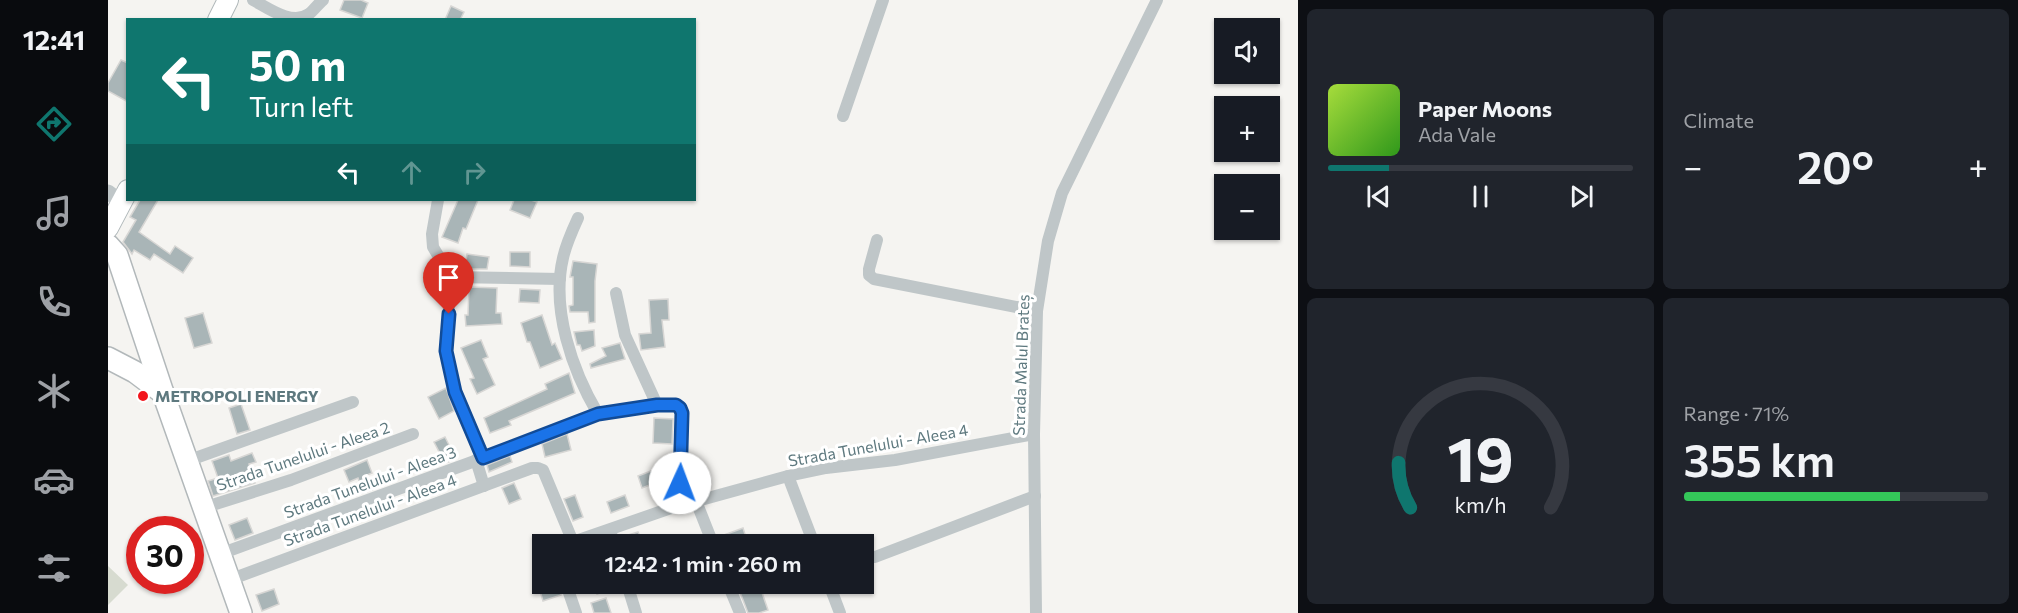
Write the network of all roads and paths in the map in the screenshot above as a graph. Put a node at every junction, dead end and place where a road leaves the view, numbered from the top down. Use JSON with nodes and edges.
{"nodes":[{"id":1,"x":228,"y":0,"type":"edge"},
{"id":2,"x":253,"y":0,"type":"edge"},
{"id":3,"x":323,"y":0,"type":"edge"},
{"id":4,"x":883,"y":0,"type":"edge"},
{"id":5,"x":1157,"y":0,"type":"edge"},
{"id":6,"x":219,"y":18,"type":"edge"},
{"id":7,"x":843,"y":116,"type":"dead end"},
{"id":8,"x":119,"y":194,"type":"edge"},
{"id":9,"x":438,"y":201,"type":"edge"},
{"id":10,"x":578,"y":218,"type":"dead end"},
{"id":11,"x":108,"y":228,"type":"edge"},
{"id":12,"x":877,"y":240,"type":"dead end"},
{"id":13,"x":108,"y":245,"type":"edge"},
{"id":14,"x":451,"y":277,"type":"junction"},
{"id":15,"x":560,"y":279,"type":"junction"},
{"id":16,"x":616,"y":293,"type":"dead end"},
{"id":17,"x":1037,"y":311,"type":"junction"},
{"id":18,"x":108,"y":358,"type":"edge"},
{"id":19,"x":163,"y":393,"type":"junction"},
{"id":20,"x":353,"y":402,"type":"dead end"},
{"id":21,"x":657,"y":405,"type":"junction"},
{"id":22,"x":598,"y":414,"type":"junction"},
{"id":23,"x":413,"y":434,"type":"dead end"},
{"id":24,"x":1034,"y":434,"type":"junction"},
{"id":25,"x":479,"y":459,"type":"junction"},
{"id":26,"x":187,"y":461,"type":"junction"},
{"id":27,"x":788,"y":476,"type":"junction"},
{"id":28,"x":484,"y":486,"type":"junction"},
{"id":29,"x":1035,"y":496,"type":"junction"},
{"id":30,"x":696,"y":501,"type":"junction"},
{"id":31,"x":678,"y":506,"type":"junction"},
{"id":32,"x":203,"y":508,"type":"junction"},
{"id":33,"x":610,"y":530,"type":"junction"},
{"id":34,"x":611,"y":534,"type":"edge"},
{"id":35,"x":709,"y":534,"type":"edge"},
{"id":36,"x":810,"y":534,"type":"edge"},
{"id":37,"x":220,"y":554,"type":"junction"},
{"id":38,"x":875,"y":557,"type":"dead end"},
{"id":39,"x":229,"y":580,"type":"junction"},
{"id":40,"x":569,"y":594,"type":"edge"},
{"id":41,"x":630,"y":594,"type":"edge"},
{"id":42,"x":732,"y":594,"type":"edge"},
{"id":43,"x":833,"y":594,"type":"edge"},
{"id":44,"x":241,"y":613,"type":"edge"},
{"id":45,"x":576,"y":613,"type":"edge"},
{"id":46,"x":636,"y":613,"type":"edge"},
{"id":47,"x":740,"y":613,"type":"edge"},
{"id":48,"x":840,"y":613,"type":"edge"},
{"id":49,"x":1036,"y":613,"type":"edge"}],
"edges":[{"from":1,"to":6,"type":"main road"},
{"from":2,"to":3,"type":"street"},
{"from":4,"to":7,"type":"street"},
{"from":5,"to":17,"type":"street","name":"Strada Malul Brateș"},
{"from":8,"to":11,"type":"main road"},
{"from":9,"to":14,"type":"street"},
{"from":10,"to":15,"type":"street"},
{"from":12,"to":17,"type":"street"},
{"from":13,"to":19,"type":"highway"},
{"from":14,"to":15,"type":"street"},
{"from":14,"to":25,"type":"street"},
{"from":15,"to":22,"type":"street"},
{"from":16,"to":21,"type":"street"},
{"from":17,"to":24,"type":"street","name":"Strada Malul Brateș"},
{"from":18,"to":19,"type":"highway"},
{"from":19,"to":26,"type":"highway"},
{"from":20,"to":26,"type":"street"},
{"from":21,"to":22,"type":"street","name":"Strada Tunelului - Aleea 3"},
{"from":21,"to":31,"type":"street"},
{"from":22,"to":25,"type":"street","name":"Strada Tunelului - Aleea 3"},
{"from":23,"to":32,"type":"street","name":"Strada Tunelului - Aleea 2"},
{"from":24,"to":27,"type":"street","name":"Strada Tunelului - Aleea 4"},
{"from":24,"to":29,"type":"street","name":"Strada Malul Brateș"},
{"from":25,"to":28,"type":"street"},
{"from":25,"to":37,"type":"street","name":"Strada Tunelului - Aleea 3"},
{"from":26,"to":32,"type":"highway"},
{"from":27,"to":30,"type":"street","name":"Strada Tunelului - Aleea 4"},
{"from":27,"to":36,"type":"street"},
{"from":28,"to":33,"type":"street","name":"Strada Tunelului - Aleea 4"},
{"from":28,"to":39,"type":"street","name":"Strada Tunelului - Aleea 4"},
{"from":29,"to":38,"type":"street"},
{"from":29,"to":49,"type":"street","name":"Strada Malul Brateș"},
{"from":30,"to":31,"type":"street","name":"Strada Tunelului - Aleea 4"},
{"from":30,"to":35,"type":"street"},
{"from":31,"to":33,"type":"street","name":"Strada Tunelului - Aleea 4"},
{"from":32,"to":37,"type":"highway"},
{"from":33,"to":34,"type":"street"},
{"from":37,"to":39,"type":"highway"},
{"from":39,"to":44,"type":"highway"},
{"from":40,"to":45,"type":"street"},
{"from":41,"to":46,"type":"street"},
{"from":42,"to":47,"type":"street"},
{"from":43,"to":48,"type":"street"}]}
